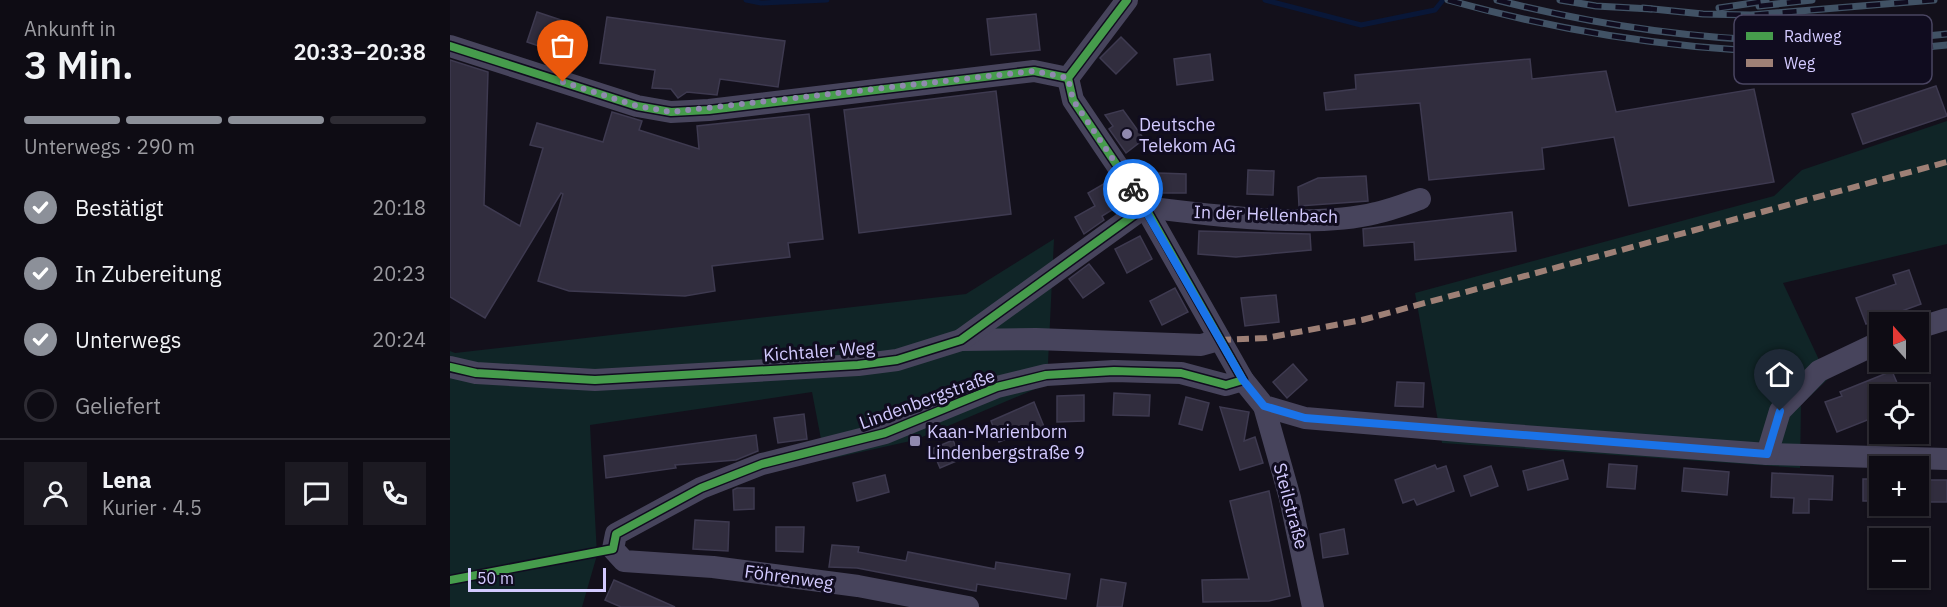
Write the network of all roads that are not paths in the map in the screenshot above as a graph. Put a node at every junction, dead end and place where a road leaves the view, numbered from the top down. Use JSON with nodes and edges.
{"nodes":[{"id":1,"x":1127,"y":0,"type":"edge"},
{"id":2,"x":450,"y":46,"type":"edge"},
{"id":3,"x":1068,"y":78,"type":"junction"},
{"id":4,"x":1420,"y":199,"type":"dead end"},
{"id":5,"x":1145,"y":207,"type":"junction"},
{"id":6,"x":1947,"y":319,"type":"edge"},
{"id":7,"x":1929,"y":325,"type":"edge"},
{"id":8,"x":961,"y":340,"type":"junction"},
{"id":9,"x":1219,"y":340,"type":"junction"},
{"id":10,"x":1869,"y":347,"type":"edge"},
{"id":11,"x":450,"y":367,"type":"edge"},
{"id":12,"x":1243,"y":380,"type":"junction"},
{"id":13,"x":1264,"y":406,"type":"junction"},
{"id":14,"x":1767,"y":454,"type":"junction"},
{"id":15,"x":1947,"y":459,"type":"edge"},
{"id":16,"x":613,"y":549,"type":"joint"},
{"id":17,"x":968,"y":607,"type":"edge"},
{"id":18,"x":1314,"y":607,"type":"edge"}],
"edges":[{"from":1,"to":3,"type":"street"},
{"from":2,"to":3,"type":"street"},
{"from":3,"to":5,"type":"street"},
{"from":4,"to":5,"type":"street","name":"In der Hellenbach"},
{"from":5,"to":8,"type":"street","name":"Kichtaler Weg"},
{"from":5,"to":9,"type":"street"},
{"from":6,"to":7,"type":"street"},
{"from":8,"to":9,"type":"street","name":"Kichtaler Weg"},
{"from":8,"to":11,"type":"street","name":"Kichtaler Weg"},
{"from":9,"to":12,"type":"street"},
{"from":10,"to":14,"type":"street"},
{"from":12,"to":13,"type":"street"},
{"from":12,"to":16,"type":"street","name":"Lindenbergstraße"},
{"from":13,"to":14,"type":"street"},
{"from":13,"to":18,"type":"street","name":"Steilstraße"},
{"from":14,"to":15,"type":"street"},
{"from":16,"to":17,"type":"street","name":"Föhrenweg"}]}
